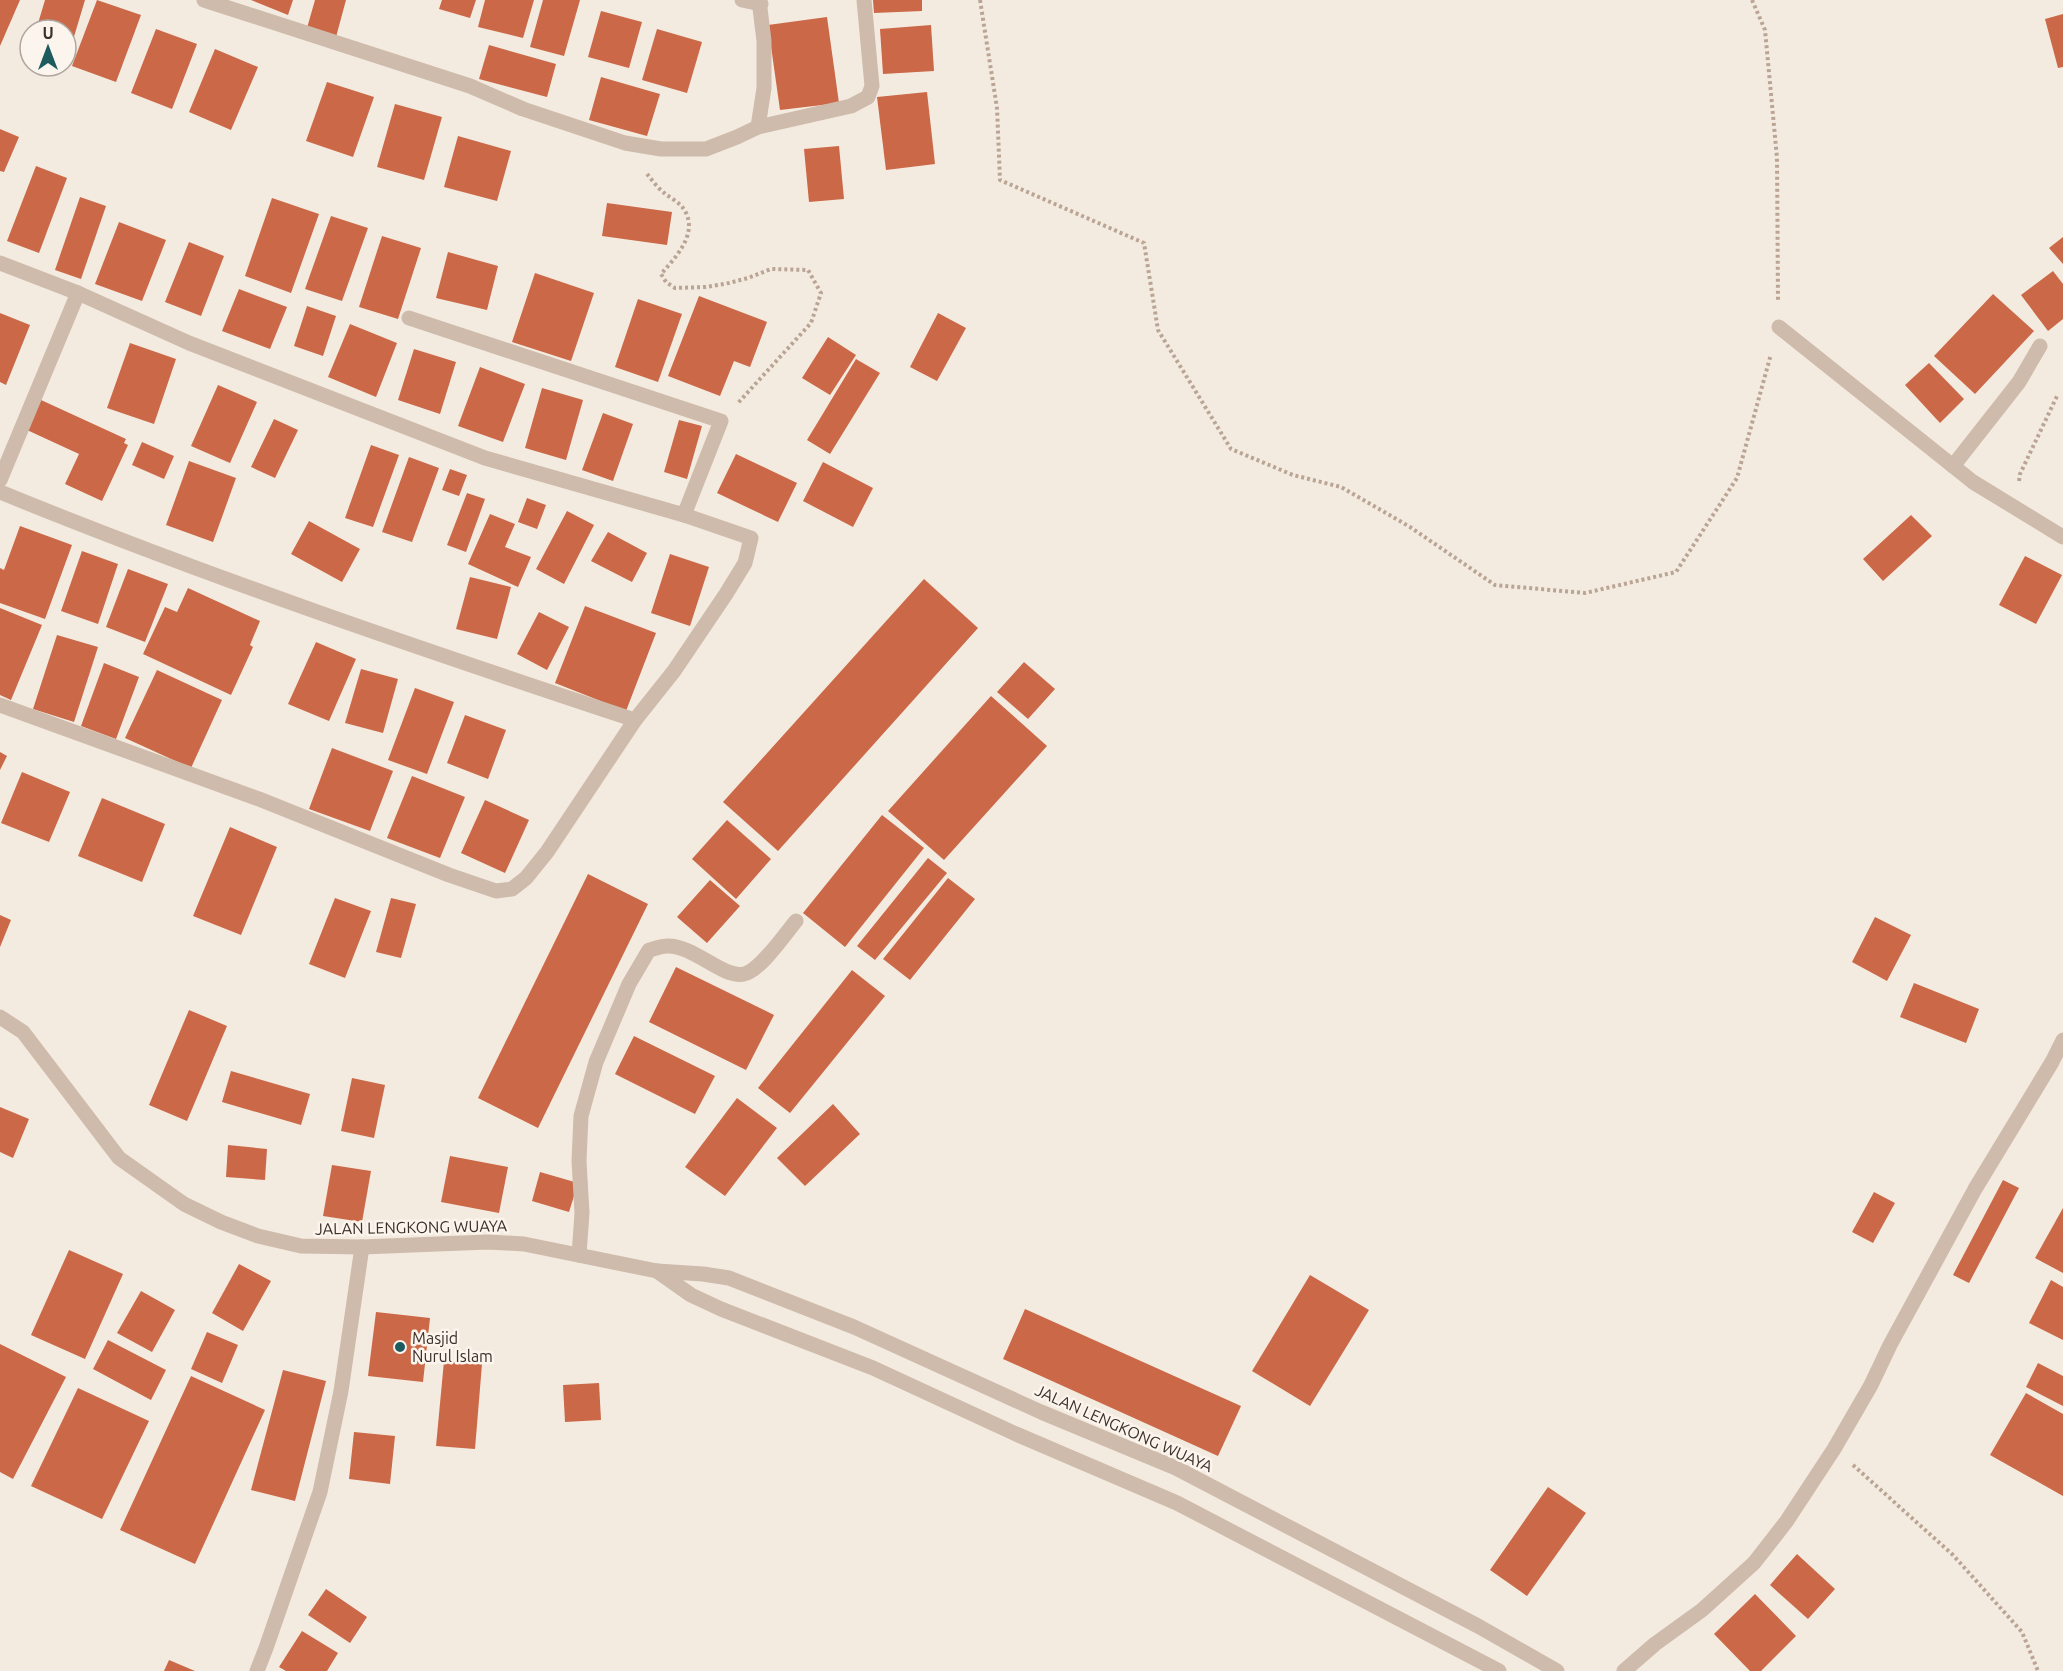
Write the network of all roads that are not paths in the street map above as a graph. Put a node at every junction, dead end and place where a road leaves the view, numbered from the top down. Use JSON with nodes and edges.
{"nodes":[{"id":1,"x":204,"y":0,"type":"edge"},
{"id":2,"x":742,"y":0,"type":"edge"},
{"id":3,"x":864,"y":0,"type":"edge"},
{"id":4,"x":760,"y":2,"type":"edge"},
{"id":5,"x":758,"y":127,"type":"junction"},
{"id":6,"x":0,"y":263,"type":"edge"},
{"id":7,"x":78,"y":293,"type":"junction"},
{"id":8,"x":409,"y":318,"type":"dead end"},
{"id":9,"x":1779,"y":327,"type":"road end"},
{"id":10,"x":2040,"y":346,"type":"dead end"},
{"id":11,"x":1953,"y":466,"type":"junction"},
{"id":12,"x":0,"y":480,"type":"edge"},
{"id":13,"x":0,"y":492,"type":"edge"},
{"id":14,"x":684,"y":515,"type":"junction"},
{"id":15,"x":2063,"y":537,"type":"edge"},
{"id":16,"x":0,"y":705,"type":"edge"},
{"id":17,"x":635,"y":720,"type":"junction"},
{"id":18,"x":796,"y":921,"type":"dead end"},
{"id":19,"x":0,"y":1017,"type":"edge"},
{"id":20,"x":2063,"y":1040,"type":"edge"},
{"id":21,"x":362,"y":1248,"type":"junction"},
{"id":22,"x":579,"y":1255,"type":"junction"},
{"id":23,"x":657,"y":1271,"type":"junction"},
{"id":24,"x":257,"y":1671,"type":"edge"},
{"id":25,"x":1499,"y":1671,"type":"edge"},
{"id":26,"x":1557,"y":1671,"type":"edge"},
{"id":27,"x":1624,"y":1671,"type":"edge"}],
"edges":[{"from":1,"to":5,"type":"street"},
{"from":2,"to":4,"type":"street"},
{"from":3,"to":5,"type":"street"},
{"from":4,"to":5,"type":"street"},
{"from":6,"to":7,"type":"street"},
{"from":7,"to":12,"type":"street"},
{"from":7,"to":14,"type":"street"},
{"from":8,"to":14,"type":"street"},
{"from":9,"to":11,"type":"street"},
{"from":10,"to":11,"type":"street"},
{"from":11,"to":15,"type":"street"},
{"from":13,"to":17,"type":"street"},
{"from":14,"to":17,"type":"street"},
{"from":16,"to":17,"type":"street"},
{"from":18,"to":22,"type":"street"},
{"from":19,"to":21,"type":"street","name":"JALAN LENGKONG WUAYA"},
{"from":20,"to":27,"type":"street"},
{"from":21,"to":22,"type":"street","name":"JALAN LENGKONG WUAYA"},
{"from":21,"to":24,"type":"street"},
{"from":22,"to":23,"type":"street","name":"JALAN LENGKONG WUAYA"},
{"from":23,"to":25,"type":"street","name":"JALAN LENGKONG WUAYA"},
{"from":23,"to":26,"type":"street","name":"JALAN LENGKONG WUAYA"}]}
